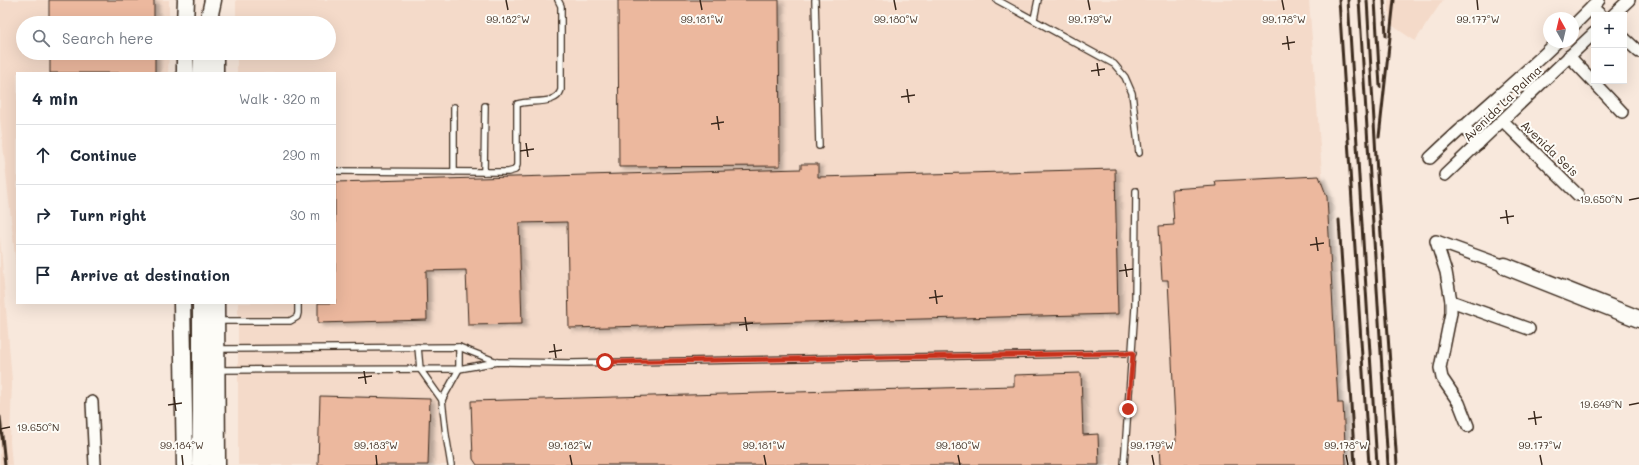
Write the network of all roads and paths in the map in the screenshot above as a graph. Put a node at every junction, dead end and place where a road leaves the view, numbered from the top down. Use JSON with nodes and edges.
{"nodes":[{"id":1,"x":186,"y":0,"type":"edge"},
{"id":2,"x":214,"y":0,"type":"edge"},
{"id":3,"x":558,"y":0,"type":"edge"},
{"id":4,"x":815,"y":0,"type":"edge"},
{"id":5,"x":997,"y":0,"type":"edge"},
{"id":6,"x":1038,"y":0,"type":"edge"},
{"id":7,"x":1629,"y":0,"type":"edge"},
{"id":8,"x":1596,"y":3,"type":"edge"},
{"id":9,"x":1616,"y":12,"type":"edge"},
{"id":10,"x":185,"y":16,"type":"edge"},
{"id":11,"x":210,"y":16,"type":"edge"},
{"id":12,"x":215,"y":16,"type":"edge"},
{"id":13,"x":1034,"y":19,"type":"junction"},
{"id":14,"x":1579,"y":20,"type":"edge"},
{"id":15,"x":1591,"y":36,"type":"edge"},
{"id":16,"x":1627,"y":41,"type":"edge"},
{"id":17,"x":1551,"y":48,"type":"edge"},
{"id":18,"x":1639,"y":52,"type":"edge"},
{"id":19,"x":1569,"y":56,"type":"junction"},
{"id":20,"x":185,"y":60,"type":"edge"},
{"id":21,"x":202,"y":60,"type":"edge"},
{"id":22,"x":215,"y":60,"type":"edge"},
{"id":23,"x":185,"y":72,"type":"edge"},
{"id":24,"x":201,"y":72,"type":"edge"},
{"id":25,"x":215,"y":72,"type":"edge"},
{"id":26,"x":1526,"y":72,"type":"junction"},
{"id":27,"x":1538,"y":86,"type":"junction"},
{"id":28,"x":485,"y":106,"type":"dead end"},
{"id":29,"x":454,"y":107,"type":"dead end"},
{"id":30,"x":1622,"y":112,"type":"dead end"},
{"id":31,"x":1503,"y":121,"type":"junction"},
{"id":32,"x":1463,"y":126,"type":"junction"},
{"id":33,"x":1478,"y":144,"type":"junction"},
{"id":34,"x":819,"y":146,"type":"dead end"},
{"id":35,"x":1139,"y":153,"type":"dead end"},
{"id":36,"x":1430,"y":158,"type":"dead end"},
{"id":37,"x":336,"y":171,"type":"edge"},
{"id":38,"x":454,"y":172,"type":"junction"},
{"id":39,"x":484,"y":172,"type":"junction"},
{"id":40,"x":1445,"y":175,"type":"dead end"},
{"id":41,"x":1136,"y":191,"type":"dead end"},
{"id":42,"x":1578,"y":195,"type":"dead end"},
{"id":43,"x":1505,"y":266,"type":"joint"},
{"id":44,"x":1452,"y":301,"type":"junction"},
{"id":45,"x":182,"y":304,"type":"edge"},
{"id":46,"x":201,"y":304,"type":"edge"},
{"id":47,"x":216,"y":304,"type":"edge"},
{"id":48,"x":298,"y":304,"type":"edge"},
{"id":49,"x":1639,"y":319,"type":"edge"},
{"id":50,"x":216,"y":320,"type":"junction"},
{"id":51,"x":1529,"y":329,"type":"dead end"},
{"id":52,"x":458,"y":347,"type":"junction"},
{"id":53,"x":418,"y":348,"type":"junction"},
{"id":54,"x":216,"y":350,"type":"junction"},
{"id":55,"x":1133,"y":353,"type":"junction"},
{"id":56,"x":497,"y":362,"type":"junction"},
{"id":57,"x":420,"y":369,"type":"junction"},
{"id":58,"x":459,"y":369,"type":"junction"},
{"id":59,"x":216,"y":370,"type":"junction"},
{"id":60,"x":442,"y":400,"type":"junction"},
{"id":61,"x":92,"y":402,"type":"dead end"},
{"id":62,"x":1468,"y":426,"type":"dead end"},
{"id":63,"x":95,"y":465,"type":"edge"},
{"id":64,"x":184,"y":465,"type":"edge"},
{"id":65,"x":201,"y":465,"type":"edge"},
{"id":66,"x":217,"y":465,"type":"edge"},
{"id":67,"x":451,"y":465,"type":"edge"},
{"id":68,"x":1124,"y":465,"type":"edge"}],
"edges":[{"from":1,"to":10,"type":"main road"},
{"from":2,"to":11,"type":"main road"},
{"from":2,"to":12,"type":"main road"},
{"from":3,"to":39,"type":"lane"},
{"from":4,"to":34,"type":"lane"},
{"from":5,"to":13,"type":"lane"},
{"from":6,"to":13,"type":"lane"},
{"from":7,"to":9,"type":"street"},
{"from":8,"to":14,"type":"street"},
{"from":13,"to":35,"type":"lane"},
{"from":15,"to":19,"type":"street","name":"Avenida La Palma"},
{"from":16,"to":18,"type":"street"},
{"from":17,"to":26,"type":"street","name":"Avenida La Palma"},
{"from":19,"to":27,"type":"street","name":"Avenida La Palma"},
{"from":19,"to":30,"type":"street"},
{"from":20,"to":23,"type":"main road"},
{"from":21,"to":24,"type":"main road"},
{"from":22,"to":25,"type":"main road"},
{"from":26,"to":27,"type":"street"},
{"from":26,"to":32,"type":"street","name":"Avenida La Palma"},
{"from":27,"to":31,"type":"street","name":"Avenida La Palma"},
{"from":28,"to":39,"type":"lane"},
{"from":29,"to":38,"type":"lane"},
{"from":31,"to":33,"type":"street","name":"Avenida La Palma"},
{"from":31,"to":42,"type":"street","name":"Avenida Seis"},
{"from":32,"to":33,"type":"street"},
{"from":32,"to":36,"type":"street","name":"Avenida La Palma"},
{"from":33,"to":40,"type":"street","name":"Avenida La Palma"},
{"from":37,"to":38,"type":"lane"},
{"from":38,"to":39,"type":"lane"},
{"from":41,"to":55,"type":"lane"},
{"from":43,"to":44,"type":"street"},
{"from":43,"to":49,"type":"main road"},
{"from":44,"to":51,"type":"street"},
{"from":44,"to":62,"type":"street"},
{"from":45,"to":64,"type":"main road"},
{"from":46,"to":65,"type":"main road"},
{"from":47,"to":50,"type":"main road"},
{"from":48,"to":50,"type":"lane"},
{"from":50,"to":54,"type":"main road"},
{"from":52,"to":53,"type":"lane"},
{"from":52,"to":56,"type":"lane"},
{"from":52,"to":58,"type":"lane"},
{"from":53,"to":54,"type":"lane"},
{"from":53,"to":57,"type":"lane"},
{"from":54,"to":59,"type":"main road"},
{"from":55,"to":56,"type":"lane"},
{"from":55,"to":68,"type":"lane"},
{"from":56,"to":58,"type":"lane"},
{"from":57,"to":58,"type":"lane"},
{"from":57,"to":59,"type":"lane"},
{"from":57,"to":60,"type":"lane"},
{"from":58,"to":60,"type":"lane"},
{"from":59,"to":66,"type":"main road"},
{"from":60,"to":67,"type":"lane"},
{"from":61,"to":63,"type":"street"}]}
